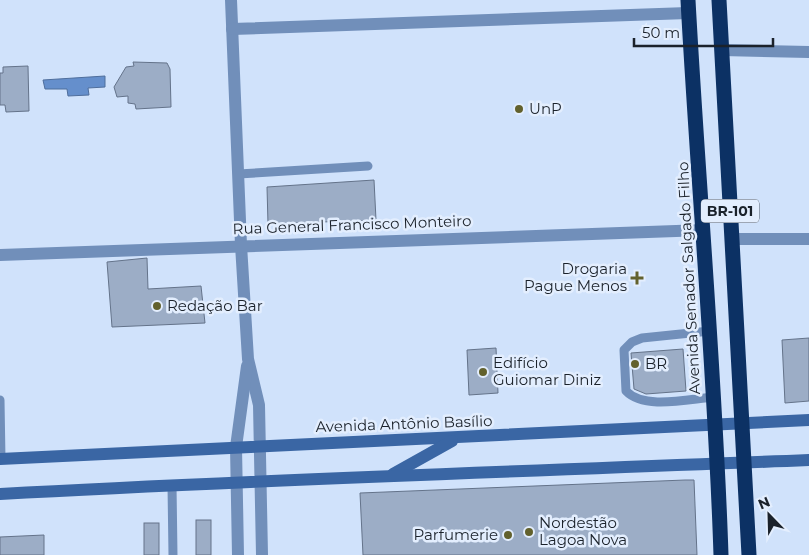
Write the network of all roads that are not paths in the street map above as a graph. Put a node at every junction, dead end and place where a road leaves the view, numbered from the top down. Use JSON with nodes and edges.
{"nodes":[{"id":1,"x":231,"y":0,"type":"edge"},
{"id":2,"x":719,"y":0,"type":"edge"},
{"id":3,"x":688,"y":6,"type":"edge"},
{"id":4,"x":232,"y":29,"type":"junction"},
{"id":5,"x":722,"y":50,"type":"junction"},
{"id":6,"x":809,"y":52,"type":"edge"},
{"id":7,"x":368,"y":166,"type":"dead end"},
{"id":8,"x":238,"y":174,"type":"junction"},
{"id":9,"x":704,"y":230,"type":"junction"},
{"id":10,"x":731,"y":239,"type":"junction"},
{"id":11,"x":809,"y":239,"type":"edge"},
{"id":12,"x":241,"y":245,"type":"junction"},
{"id":13,"x":0,"y":255,"type":"edge"},
{"id":14,"x":710,"y":331,"type":"junction"},
{"id":15,"x":248,"y":359,"type":"junction"},
{"id":16,"x":714,"y":397,"type":"junction"},
{"id":17,"x":0,"y":400,"type":"edge"},
{"id":18,"x":809,"y":420,"type":"edge"},
{"id":19,"x":715,"y":423,"type":"junction"},
{"id":20,"x":742,"y":423,"type":"junction"},
{"id":21,"x":455,"y":439,"type":"junction"},
{"id":22,"x":261,"y":446,"type":"junction"},
{"id":23,"x":236,"y":447,"type":"junction"},
{"id":24,"x":1,"y":459,"type":"edge"},
{"id":25,"x":809,"y":460,"type":"edge"},
{"id":26,"x":744,"y":464,"type":"junction"},
{"id":27,"x":718,"y":465,"type":"junction"},
{"id":28,"x":391,"y":475,"type":"junction"},
{"id":29,"x":261,"y":480,"type":"junction"},
{"id":30,"x":236,"y":482,"type":"junction"},
{"id":31,"x":172,"y":485,"type":"junction"},
{"id":32,"x":0,"y":494,"type":"edge"},
{"id":33,"x":174,"y":555,"type":"edge"},
{"id":34,"x":238,"y":555,"type":"edge"},
{"id":35,"x":262,"y":555,"type":"edge"},
{"id":36,"x":721,"y":555,"type":"edge"},
{"id":37,"x":749,"y":555,"type":"edge"}],
"edges":[{"from":1,"to":4,"type":"street"},
{"from":2,"to":5,"type":"highway","number":"BR-101"},
{"from":3,"to":4,"type":"street"},
{"from":3,"to":9,"type":"highway","name":"Avenida Senador Salgado Filho","number":"BR-101"},
{"from":4,"to":8,"type":"street"},
{"from":5,"to":6,"type":"street"},
{"from":5,"to":10,"type":"highway","number":"BR-101"},
{"from":7,"to":8,"type":"lane"},
{"from":8,"to":12,"type":"street"},
{"from":9,"to":12,"type":"street","name":"Rua General Francisco Monteiro"},
{"from":9,"to":14,"type":"highway","name":"Avenida Senador Salgado Filho","number":"BR-101"},
{"from":10,"to":11,"type":"street"},
{"from":10,"to":20,"type":"highway","number":"BR-101"},
{"from":12,"to":13,"type":"street","name":"Rua General Francisco Monteiro"},
{"from":12,"to":15,"type":"street"},
{"from":14,"to":16,"type":"highway","name":"Avenida Senador Salgado Filho","number":"BR-101"},
{"from":14,"to":16,"type":"lane"},
{"from":15,"to":22,"type":"street"},
{"from":15,"to":23,"type":"street"},
{"from":16,"to":19,"type":"highway","name":"Avenida Senador Salgado Filho","number":"BR-101"},
{"from":17,"to":24,"type":"lane"},
{"from":18,"to":20,"type":"main road","name":"Avenida Antônio Basílio"},
{"from":19,"to":20,"type":"main road","name":"Avenida Antônio Basílio"},
{"from":19,"to":21,"type":"main road","name":"Avenida Antônio Basílio"},
{"from":19,"to":27,"type":"highway","name":"Avenida Senador Salgado Filho","number":"BR-101"},
{"from":20,"to":26,"type":"highway","number":"BR-101"},
{"from":21,"to":22,"type":"main road","name":"Avenida Antônio Basílio"},
{"from":21,"to":28,"type":"main road"},
{"from":22,"to":23,"type":"main road","name":"Avenida Antônio Basílio"},
{"from":22,"to":29,"type":"street"},
{"from":23,"to":24,"type":"main road","name":"Avenida Antônio Basílio"},
{"from":23,"to":30,"type":"street"},
{"from":25,"to":26,"type":"main road"},
{"from":26,"to":27,"type":"main road"},
{"from":26,"to":37,"type":"highway","number":"BR-101"},
{"from":27,"to":28,"type":"main road"},
{"from":27,"to":36,"type":"highway","name":"Avenida Senador Salgado Filho","number":"BR-101"},
{"from":28,"to":29,"type":"main road"},
{"from":29,"to":30,"type":"main road"},
{"from":29,"to":35,"type":"street"},
{"from":30,"to":31,"type":"main road"},
{"from":30,"to":34,"type":"street"},
{"from":31,"to":32,"type":"main road"},
{"from":31,"to":33,"type":"lane"}]}
